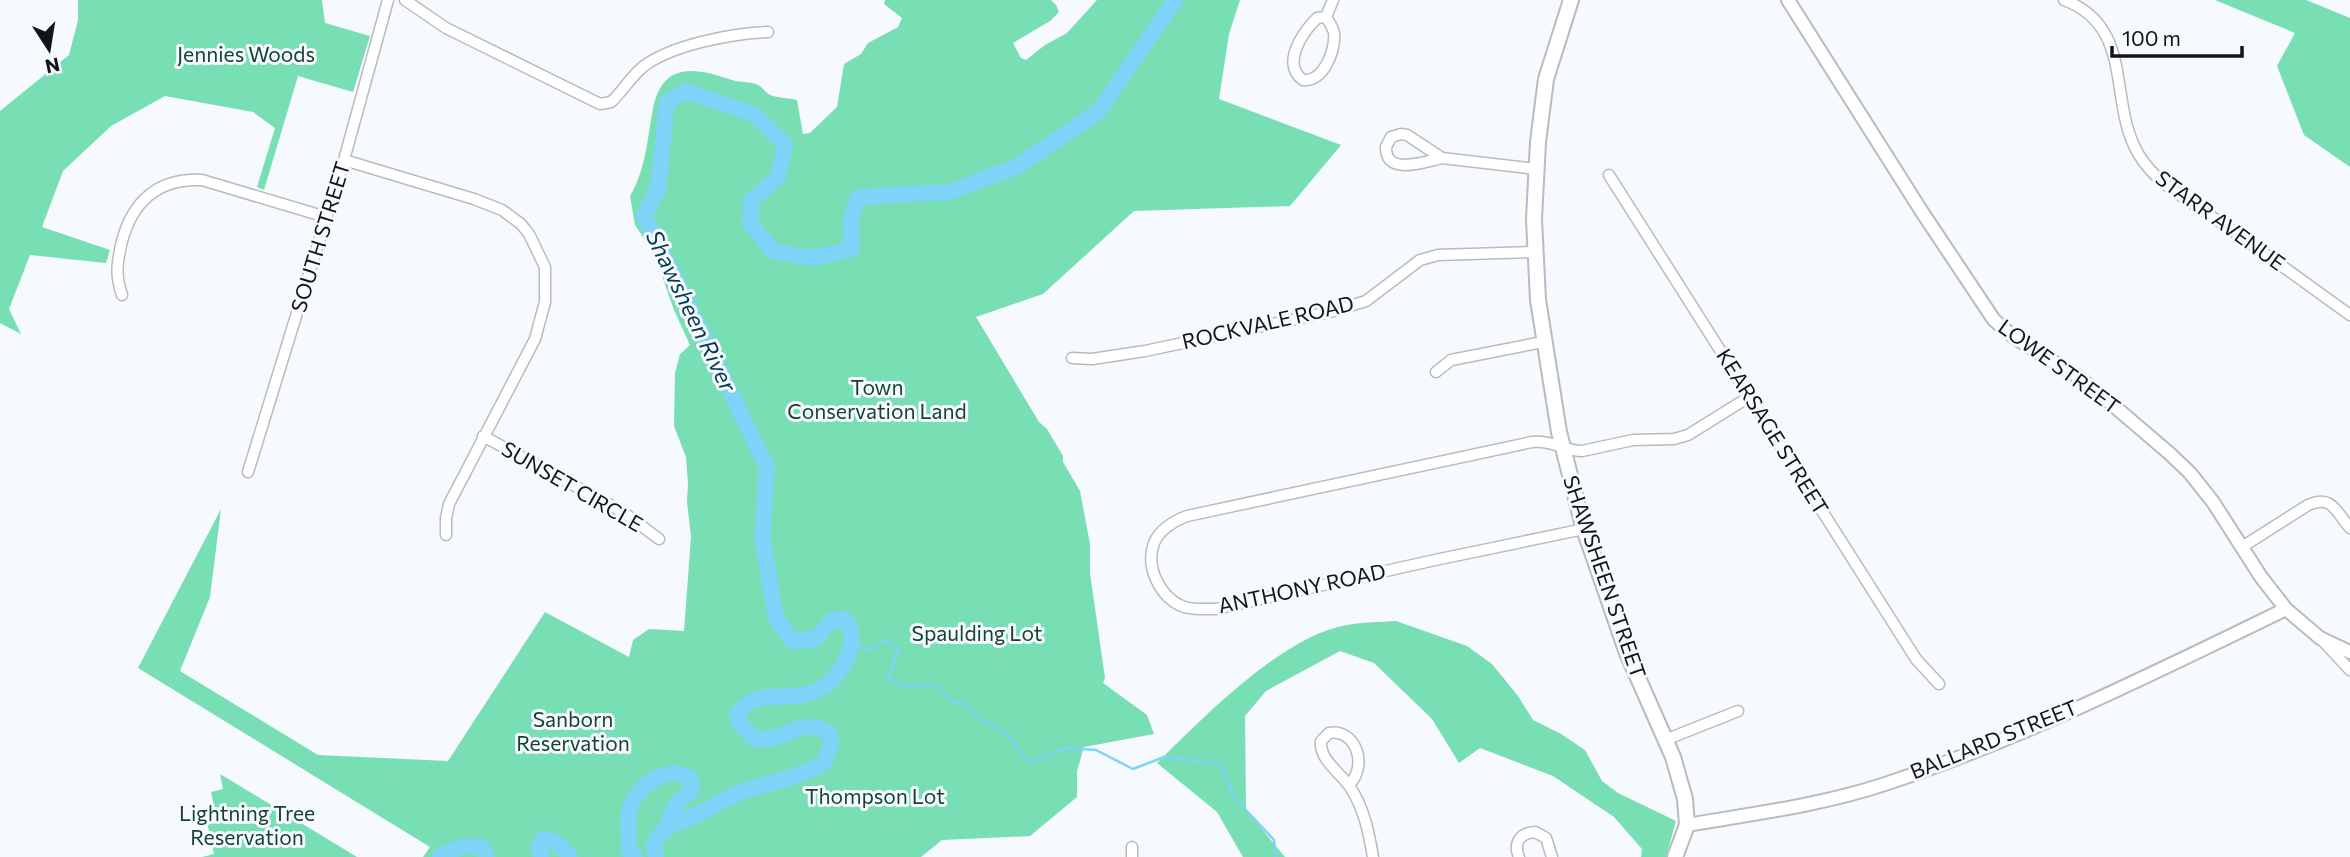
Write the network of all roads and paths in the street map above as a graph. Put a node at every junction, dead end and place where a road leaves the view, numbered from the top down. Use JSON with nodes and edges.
{"nodes":[{"id":1,"x":388,"y":0,"type":"edge"},
{"id":2,"x":405,"y":0,"type":"edge"},
{"id":3,"x":1333,"y":0,"type":"edge"},
{"id":4,"x":1571,"y":0,"type":"edge"},
{"id":5,"x":1788,"y":0,"type":"edge"},
{"id":6,"x":2064,"y":0,"type":"edge"},
{"id":7,"x":1326,"y":18,"type":"junction"},
{"id":8,"x":768,"y":32,"type":"dead end"},
{"id":9,"x":1441,"y":159,"type":"junction"},
{"id":10,"x":344,"y":160,"type":"junction"},
{"id":11,"x":1536,"y":169,"type":"junction"},
{"id":12,"x":1609,"y":175,"type":"dead end"},
{"id":13,"x":326,"y":217,"type":"junction"},
{"id":14,"x":1535,"y":252,"type":"junction"},
{"id":15,"x":122,"y":295,"type":"dead end"},
{"id":16,"x":2350,"y":315,"type":"edge"},
{"id":17,"x":1543,"y":342,"type":"junction"},
{"id":18,"x":1072,"y":358,"type":"dead end"},
{"id":19,"x":1436,"y":372,"type":"dead end"},
{"id":20,"x":1749,"y":397,"type":"junction"},
{"id":21,"x":483,"y":436,"type":"junction"},
{"id":22,"x":1561,"y":445,"type":"junction"},
{"id":23,"x":248,"y":472,"type":"dead end"},
{"id":24,"x":2350,"y":528,"type":"edge"},
{"id":25,"x":1584,"y":529,"type":"junction"},
{"id":26,"x":446,"y":535,"type":"dead end"},
{"id":27,"x":659,"y":539,"type":"dead end"},
{"id":28,"x":2242,"y":547,"type":"junction"},
{"id":29,"x":2286,"y":609,"type":"junction"},
{"id":30,"x":2320,"y":638,"type":"junction"},
{"id":31,"x":2350,"y":652,"type":"edge"},
{"id":32,"x":2350,"y":670,"type":"edge"},
{"id":33,"x":1939,"y":684,"type":"dead end"},
{"id":34,"x":1738,"y":711,"type":"dead end"},
{"id":35,"x":1665,"y":740,"type":"junction"},
{"id":36,"x":1349,"y":785,"type":"junction"},
{"id":37,"x":1687,"y":825,"type":"junction"},
{"id":38,"x":1373,"y":857,"type":"edge"},
{"id":39,"x":1519,"y":857,"type":"edge"},
{"id":40,"x":1552,"y":857,"type":"edge"},
{"id":41,"x":1675,"y":857,"type":"edge"}],
"edges":[{"from":1,"to":10,"type":"street","name":"SOUTH STREET"},
{"from":2,"to":8,"type":"street"},
{"from":3,"to":7,"type":"street"},
{"from":4,"to":11,"type":"main road","name":"SHAWSHEEN STREET"},
{"from":5,"to":28,"type":"street","name":"LOWE STREET"},
{"from":6,"to":16,"type":"street","name":"STARR AVENUE"},
{"from":7,"to":7,"type":"street"},
{"from":9,"to":9,"type":"street"},
{"from":9,"to":11,"type":"street"},
{"from":10,"to":13,"type":"street","name":"SOUTH STREET"},
{"from":10,"to":21,"type":"street"},
{"from":11,"to":14,"type":"main road","name":"SHAWSHEEN STREET"},
{"from":12,"to":20,"type":"street","name":"KEARSAGE STREET"},
{"from":13,"to":15,"type":"street"},
{"from":13,"to":23,"type":"street","name":"SOUTH STREET"},
{"from":14,"to":17,"type":"main road","name":"SHAWSHEEN STREET"},
{"from":14,"to":18,"type":"street","name":"ROCKVALE ROAD"},
{"from":17,"to":19,"type":"street"},
{"from":17,"to":22,"type":"main road","name":"SHAWSHEEN STREET"},
{"from":20,"to":22,"type":"street","name":"ANTHONY ROAD"},
{"from":20,"to":33,"type":"street","name":"KEARSAGE STREET"},
{"from":21,"to":26,"type":"street"},
{"from":21,"to":27,"type":"street","name":"SUNSET CIRCLE"},
{"from":22,"to":25,"type":"main road","name":"SHAWSHEEN STREET"},
{"from":22,"to":25,"type":"street","name":"ANTHONY ROAD"},
{"from":24,"to":28,"type":"street"},
{"from":25,"to":35,"type":"main road","name":"SHAWSHEEN STREET"},
{"from":28,"to":29,"type":"street","name":"LOWE STREET"},
{"from":29,"to":30,"type":"street","name":"LOWE STREET"},
{"from":29,"to":37,"type":"street","name":"BALLARD STREET"},
{"from":30,"to":31,"type":"street","name":"LOWE STREET"},
{"from":30,"to":32,"type":"street"},
{"from":34,"to":35,"type":"street"},
{"from":35,"to":37,"type":"main road","name":"SHAWSHEEN STREET"},
{"from":36,"to":36,"type":"street"},
{"from":36,"to":38,"type":"street"},
{"from":37,"to":41,"type":"main road","name":"SHAWSHEEN STREET"},
{"from":39,"to":40,"type":"street"}]}
